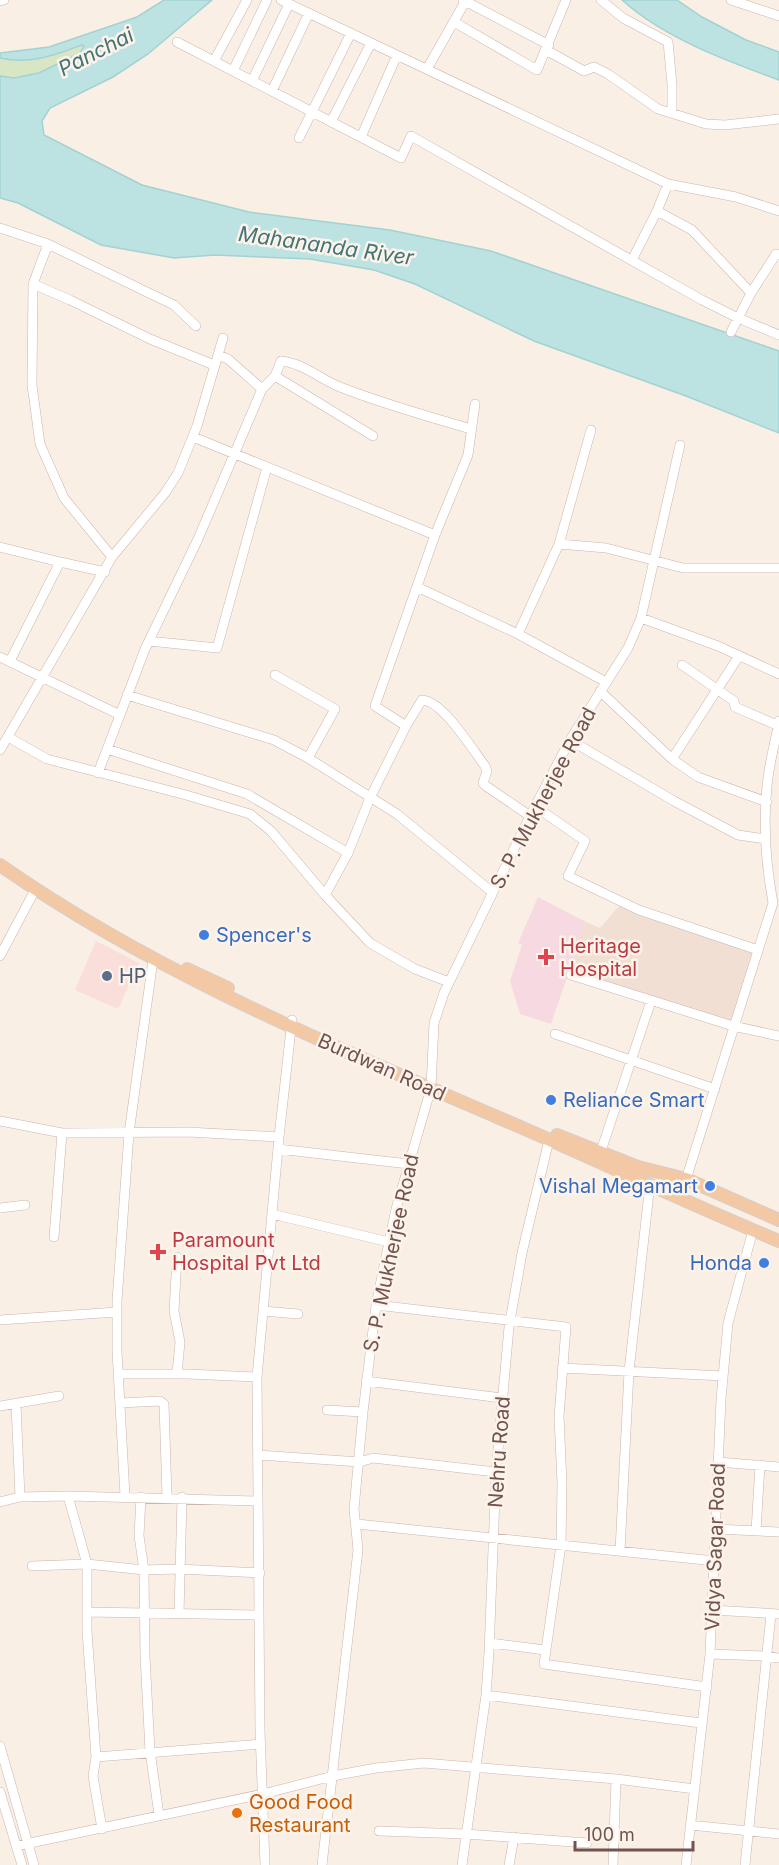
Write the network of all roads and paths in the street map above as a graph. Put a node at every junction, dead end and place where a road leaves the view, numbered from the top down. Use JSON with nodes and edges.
{"nodes":[{"id":1,"x":247,"y":0,"type":"edge"},
{"id":2,"x":267,"y":0,"type":"edge"},
{"id":3,"x":465,"y":0,"type":"edge"},
{"id":4,"x":566,"y":0,"type":"edge"},
{"id":5,"x":601,"y":0,"type":"edge"},
{"id":6,"x":731,"y":0,"type":"edge"},
{"id":7,"x":285,"y":2,"type":"edge"},
{"id":8,"x":309,"y":13,"type":"junction"},
{"id":9,"x":779,"y":16,"type":"edge"},
{"id":10,"x":454,"y":22,"type":"junction"},
{"id":11,"x":351,"y":33,"type":"junction"},
{"id":12,"x":177,"y":42,"type":"dead end"},
{"id":13,"x":371,"y":43,"type":"junction"},
{"id":14,"x":547,"y":48,"type":"junction"},
{"id":15,"x":398,"y":55,"type":"junction"},
{"id":16,"x":214,"y":61,"type":"junction"},
{"id":17,"x":427,"y":69,"type":"junction"},
{"id":18,"x":232,"y":70,"type":"junction"},
{"id":19,"x":252,"y":81,"type":"junction"},
{"id":20,"x":272,"y":91,"type":"junction"},
{"id":21,"x":313,"y":112,"type":"junction"},
{"id":22,"x":672,"y":113,"type":"junction"},
{"id":23,"x":779,"y":119,"type":"edge"},
{"id":24,"x":331,"y":122,"type":"junction"},
{"id":25,"x":361,"y":137,"type":"junction"},
{"id":26,"x":299,"y":138,"type":"dead end"},
{"id":27,"x":668,"y":184,"type":"junction"},
{"id":28,"x":657,"y":211,"type":"junction"},
{"id":29,"x":779,"y":211,"type":"edge"},
{"id":30,"x":0,"y":228,"type":"edge"},
{"id":31,"x":48,"y":244,"type":"junction"},
{"id":32,"x":779,"y":255,"type":"edge"},
{"id":33,"x":632,"y":261,"type":"junction"},
{"id":34,"x":33,"y":284,"type":"junction"},
{"id":35,"x":751,"y":293,"type":"junction"},
{"id":36,"x":738,"y":318,"type":"junction"},
{"id":37,"x":196,"y":326,"type":"dead end"},
{"id":38,"x":731,"y":332,"type":"dead end"},
{"id":39,"x":779,"y":335,"type":"edge"},
{"id":40,"x":223,"y":338,"type":"dead end"},
{"id":41,"x":218,"y":355,"type":"junction"},
{"id":42,"x":214,"y":365,"type":"junction"},
{"id":43,"x":275,"y":376,"type":"junction"},
{"id":44,"x":262,"y":389,"type":"junction"},
{"id":45,"x":475,"y":404,"type":"dead end"},
{"id":46,"x":471,"y":429,"type":"junction"},
{"id":47,"x":591,"y":430,"type":"dead end"},
{"id":48,"x":373,"y":436,"type":"dead end"},
{"id":49,"x":193,"y":437,"type":"junction"},
{"id":50,"x":680,"y":444,"type":"dead end"},
{"id":51,"x":234,"y":454,"type":"junction"},
{"id":52,"x":267,"y":467,"type":"junction"},
{"id":53,"x":435,"y":535,"type":"junction"},
{"id":54,"x":559,"y":544,"type":"junction"},
{"id":55,"x":0,"y":547,"type":"edge"},
{"id":56,"x":112,"y":557,"type":"junction"},
{"id":57,"x":655,"y":561,"type":"junction"},
{"id":58,"x":60,"y":562,"type":"junction"},
{"id":59,"x":779,"y":568,"type":"edge"},
{"id":60,"x":105,"y":572,"type":"junction"},
{"id":61,"x":417,"y":587,"type":"junction"},
{"id":62,"x":641,"y":618,"type":"junction"},
{"id":63,"x":518,"y":634,"type":"junction"},
{"id":64,"x":149,"y":641,"type":"junction"},
{"id":65,"x":739,"y":656,"type":"junction"},
{"id":66,"x":0,"y":657,"type":"edge"},
{"id":67,"x":10,"y":660,"type":"junction"},
{"id":68,"x":682,"y":665,"type":"dead end"},
{"id":69,"x":275,"y":675,"type":"dead end"},
{"id":70,"x":779,"y":675,"type":"edge"},
{"id":71,"x":43,"y":678,"type":"junction"},
{"id":72,"x":606,"y":682,"type":"junction"},
{"id":73,"x":717,"y":690,"type":"junction"},
{"id":74,"x":600,"y":691,"type":"junction"},
{"id":75,"x":127,"y":695,"type":"junction"},
{"id":76,"x":120,"y":715,"type":"junction"},
{"id":77,"x":779,"y":724,"type":"edge"},
{"id":78,"x":406,"y":726,"type":"junction"},
{"id":79,"x":8,"y":736,"type":"junction"},
{"id":80,"x":570,"y":740,"type":"junction"},
{"id":81,"x":107,"y":749,"type":"junction"},
{"id":82,"x":0,"y":750,"type":"edge"},
{"id":83,"x":308,"y":759,"type":"junction"},
{"id":84,"x":672,"y":759,"type":"junction"},
{"id":85,"x":98,"y":773,"type":"junction"},
{"id":86,"x":370,"y":798,"type":"junction"},
{"id":87,"x":767,"y":802,"type":"junction"},
{"id":88,"x":533,"y":812,"type":"junction"},
{"id":89,"x":766,"y":839,"type":"junction"},
{"id":90,"x":348,"y":853,"type":"junction"},
{"id":91,"x":0,"y":855,"type":"edge"},
{"id":92,"x":0,"y":865,"type":"edge"},
{"id":93,"x":36,"y":890,"type":"junction"},
{"id":94,"x":492,"y":892,"type":"junction"},
{"id":95,"x":325,"y":895,"type":"junction"},
{"id":96,"x":758,"y":950,"type":"junction"},
{"id":97,"x":0,"y":956,"type":"edge"},
{"id":98,"x":153,"y":960,"type":"junction"},
{"id":99,"x":571,"y":975,"type":"dead end"},
{"id":100,"x":449,"y":982,"type":"junction"},
{"id":101,"x":651,"y":1001,"type":"junction"},
{"id":102,"x":292,"y":1023,"type":"junction"},
{"id":103,"x":733,"y":1026,"type":"junction"},
{"id":104,"x":555,"y":1034,"type":"dead end"},
{"id":105,"x":779,"y":1036,"type":"edge"},
{"id":106,"x":631,"y":1060,"type":"junction"},
{"id":107,"x":432,"y":1084,"type":"junction"},
{"id":108,"x":715,"y":1089,"type":"junction"},
{"id":109,"x":0,"y":1121,"type":"edge"},
{"id":110,"x":62,"y":1133,"type":"junction"},
{"id":111,"x":129,"y":1133,"type":"junction"},
{"id":112,"x":550,"y":1136,"type":"junction"},
{"id":113,"x":279,"y":1137,"type":"junction"},
{"id":114,"x":278,"y":1149,"type":"junction"},
{"id":115,"x":600,"y":1154,"type":"junction"},
{"id":116,"x":409,"y":1164,"type":"junction"},
{"id":117,"x":686,"y":1179,"type":"junction"},
{"id":118,"x":650,"y":1185,"type":"junction"},
{"id":119,"x":677,"y":1197,"type":"junction"},
{"id":120,"x":25,"y":1205,"type":"dead end"},
{"id":121,"x":0,"y":1208,"type":"edge"},
{"id":122,"x":272,"y":1214,"type":"junction"},
{"id":123,"x":779,"y":1220,"type":"edge"},
{"id":124,"x":753,"y":1230,"type":"junction"},
{"id":125,"x":54,"y":1237,"type":"dead end"},
{"id":126,"x":779,"y":1241,"type":"edge"},
{"id":127,"x":389,"y":1242,"type":"junction"},
{"id":128,"x":177,"y":1257,"type":"dead end"},
{"id":129,"x":376,"y":1305,"type":"junction"},
{"id":130,"x":117,"y":1311,"type":"junction"},
{"id":131,"x":263,"y":1311,"type":"junction"},
{"id":132,"x":298,"y":1314,"type":"dead end"},
{"id":133,"x":0,"y":1320,"type":"edge"},
{"id":134,"x":512,"y":1320,"type":"junction"},
{"id":135,"x":562,"y":1368,"type":"junction"},
{"id":136,"x":629,"y":1371,"type":"junction"},
{"id":137,"x":118,"y":1374,"type":"junction"},
{"id":138,"x":177,"y":1374,"type":"junction"},
{"id":139,"x":723,"y":1376,"type":"junction"},
{"id":140,"x":257,"y":1377,"type":"junction"},
{"id":141,"x":366,"y":1380,"type":"junction"},
{"id":142,"x":59,"y":1396,"type":"dead end"},
{"id":143,"x":502,"y":1398,"type":"junction"},
{"id":144,"x":120,"y":1402,"type":"junction"},
{"id":145,"x":16,"y":1404,"type":"junction"},
{"id":146,"x":0,"y":1406,"type":"edge"},
{"id":147,"x":327,"y":1410,"type":"dead end"},
{"id":148,"x":363,"y":1412,"type":"junction"},
{"id":149,"x":258,"y":1455,"type":"junction"},
{"id":150,"x":360,"y":1462,"type":"junction"},
{"id":151,"x":718,"y":1462,"type":"junction"},
{"id":152,"x":760,"y":1465,"type":"junction"},
{"id":153,"x":779,"y":1467,"type":"edge"},
{"id":154,"x":496,"y":1472,"type":"junction"},
{"id":155,"x":68,"y":1496,"type":"junction"},
{"id":156,"x":125,"y":1496,"type":"junction"},
{"id":157,"x":20,"y":1497,"type":"junction"},
{"id":158,"x":141,"y":1497,"type":"junction"},
{"id":159,"x":167,"y":1497,"type":"junction"},
{"id":160,"x":182,"y":1497,"type":"junction"},
{"id":161,"x":257,"y":1501,"type":"junction"},
{"id":162,"x":0,"y":1502,"type":"edge"},
{"id":163,"x":357,"y":1524,"type":"junction"},
{"id":164,"x":716,"y":1529,"type":"junction"},
{"id":165,"x":756,"y":1531,"type":"junction"},
{"id":166,"x":779,"y":1532,"type":"edge"},
{"id":167,"x":494,"y":1538,"type":"junction"},
{"id":168,"x":561,"y":1545,"type":"junction"},
{"id":169,"x":620,"y":1551,"type":"junction"},
{"id":170,"x":715,"y":1561,"type":"junction"},
{"id":171,"x":87,"y":1564,"type":"junction"},
{"id":172,"x":32,"y":1566,"type":"dead end"},
{"id":173,"x":179,"y":1569,"type":"junction"},
{"id":174,"x":144,"y":1570,"type":"junction"},
{"id":175,"x":260,"y":1573,"type":"junction"},
{"id":176,"x":712,"y":1610,"type":"junction"},
{"id":177,"x":88,"y":1612,"type":"junction"},
{"id":178,"x":144,"y":1613,"type":"junction"},
{"id":179,"x":179,"y":1614,"type":"junction"},
{"id":180,"x":775,"y":1614,"type":"edge"},
{"id":181,"x":259,"y":1615,"type":"junction"},
{"id":182,"x":490,"y":1643,"type":"junction"},
{"id":183,"x":546,"y":1650,"type":"junction"},
{"id":184,"x":710,"y":1654,"type":"junction"},
{"id":185,"x":765,"y":1656,"type":"junction"},
{"id":186,"x":779,"y":1658,"type":"edge"},
{"id":187,"x":707,"y":1687,"type":"junction"},
{"id":188,"x":486,"y":1695,"type":"junction"},
{"id":189,"x":701,"y":1723,"type":"junction"},
{"id":190,"x":261,"y":1744,"type":"junction"},
{"id":191,"x":0,"y":1746,"type":"edge"},
{"id":192,"x":150,"y":1751,"type":"junction"},
{"id":193,"x":96,"y":1756,"type":"junction"},
{"id":194,"x":476,"y":1767,"type":"junction"},
{"id":195,"x":333,"y":1776,"type":"junction"},
{"id":196,"x":616,"y":1779,"type":"junction"},
{"id":197,"x":695,"y":1788,"type":"junction"},
{"id":198,"x":0,"y":1792,"type":"edge"},
{"id":199,"x":263,"y":1794,"type":"junction"},
{"id":200,"x":2,"y":1808,"type":"edge"},
{"id":201,"x":159,"y":1815,"type":"junction"},
{"id":202,"x":690,"y":1825,"type":"junction"},
{"id":203,"x":102,"y":1829,"type":"junction"},
{"id":204,"x":379,"y":1831,"type":"dead end"},
{"id":205,"x":749,"y":1831,"type":"junction"},
{"id":206,"x":466,"y":1834,"type":"junction"},
{"id":207,"x":779,"y":1834,"type":"edge"},
{"id":208,"x":514,"y":1837,"type":"junction"},
{"id":209,"x":587,"y":1843,"type":"dead end"},
{"id":210,"x":27,"y":1844,"type":"junction"},
{"id":211,"x":16,"y":1846,"type":"junction"},
{"id":212,"x":22,"y":1865,"type":"edge"},
{"id":213,"x":34,"y":1865,"type":"edge"},
{"id":214,"x":265,"y":1865,"type":"edge"},
{"id":215,"x":322,"y":1865,"type":"edge"},
{"id":216,"x":462,"y":1865,"type":"edge"},
{"id":217,"x":509,"y":1865,"type":"edge"},
{"id":218,"x":613,"y":1865,"type":"edge"},
{"id":219,"x":686,"y":1865,"type":"edge"},
{"id":220,"x":745,"y":1865,"type":"edge"}],
"edges":[{"from":1,"to":16,"type":"street"},
{"from":2,"to":18,"type":"street"},
{"from":3,"to":10,"type":"street"},
{"from":3,"to":14,"type":"street"},
{"from":4,"to":14,"type":"street"},
{"from":5,"to":22,"type":"street"},
{"from":6,"to":9,"type":"street"},
{"from":7,"to":8,"type":"street"},
{"from":7,"to":19,"type":"street"},
{"from":8,"to":11,"type":"street"},
{"from":8,"to":20,"type":"street"},
{"from":10,"to":14,"type":"street"},
{"from":10,"to":17,"type":"street"},
{"from":11,"to":13,"type":"street"},
{"from":11,"to":21,"type":"street"},
{"from":12,"to":16,"type":"street"},
{"from":13,"to":15,"type":"street"},
{"from":13,"to":24,"type":"street"},
{"from":14,"to":22,"type":"street"},
{"from":15,"to":17,"type":"street"},
{"from":15,"to":25,"type":"street"},
{"from":16,"to":18,"type":"street"},
{"from":17,"to":27,"type":"street"},
{"from":18,"to":19,"type":"street"},
{"from":19,"to":20,"type":"street"},
{"from":20,"to":21,"type":"street"},
{"from":21,"to":24,"type":"street"},
{"from":21,"to":26,"type":"street"},
{"from":22,"to":23,"type":"street"},
{"from":24,"to":25,"type":"street"},
{"from":25,"to":33,"type":"street"},
{"from":27,"to":28,"type":"street"},
{"from":27,"to":29,"type":"street"},
{"from":28,"to":33,"type":"street"},
{"from":28,"to":35,"type":"street"},
{"from":30,"to":31,"type":"street"},
{"from":31,"to":34,"type":"street"},
{"from":31,"to":37,"type":"street"},
{"from":32,"to":35,"type":"street"},
{"from":33,"to":36,"type":"street"},
{"from":34,"to":42,"type":"street"},
{"from":34,"to":56,"type":"street"},
{"from":35,"to":36,"type":"street"},
{"from":36,"to":38,"type":"street"},
{"from":36,"to":39,"type":"street"},
{"from":40,"to":41,"type":"street"},
{"from":41,"to":42,"type":"street"},
{"from":41,"to":44,"type":"street"},
{"from":42,"to":49,"type":"street"},
{"from":43,"to":44,"type":"street"},
{"from":43,"to":46,"type":"street"},
{"from":43,"to":48,"type":"street"},
{"from":44,"to":51,"type":"street"},
{"from":45,"to":46,"type":"street"},
{"from":46,"to":53,"type":"street"},
{"from":47,"to":54,"type":"street"},
{"from":49,"to":51,"type":"street"},
{"from":49,"to":56,"type":"street"},
{"from":50,"to":57,"type":"street","name":"S. P. Mukherjee Road"},
{"from":51,"to":52,"type":"street"},
{"from":51,"to":64,"type":"street"},
{"from":52,"to":53,"type":"street"},
{"from":52,"to":64,"type":"street"},
{"from":53,"to":61,"type":"street"},
{"from":54,"to":57,"type":"street"},
{"from":54,"to":63,"type":"street"},
{"from":55,"to":58,"type":"street"},
{"from":56,"to":60,"type":"street"},
{"from":57,"to":59,"type":"street"},
{"from":57,"to":62,"type":"street","name":"S. P. Mukherjee Road"},
{"from":58,"to":60,"type":"street"},
{"from":58,"to":67,"type":"street"},
{"from":60,"to":71,"type":"street"},
{"from":61,"to":63,"type":"street"},
{"from":61,"to":78,"type":"street"},
{"from":62,"to":65,"type":"street"},
{"from":62,"to":72,"type":"street","name":"S. P. Mukherjee Road"},
{"from":63,"to":72,"type":"street"},
{"from":64,"to":75,"type":"street"},
{"from":65,"to":70,"type":"street"},
{"from":65,"to":73,"type":"street"},
{"from":66,"to":67,"type":"street"},
{"from":67,"to":71,"type":"street"},
{"from":68,"to":73,"type":"street"},
{"from":69,"to":83,"type":"street"},
{"from":71,"to":76,"type":"street"},
{"from":71,"to":79,"type":"street"},
{"from":72,"to":74,"type":"street","name":"S. P. Mukherjee Road"},
{"from":73,"to":77,"type":"street"},
{"from":73,"to":84,"type":"street"},
{"from":74,"to":80,"type":"street","name":"S. P. Mukherjee Road"},
{"from":74,"to":84,"type":"street"},
{"from":75,"to":76,"type":"street"},
{"from":75,"to":83,"type":"street"},
{"from":76,"to":81,"type":"street"},
{"from":77,"to":87,"type":"street"},
{"from":78,"to":86,"type":"street"},
{"from":78,"to":88,"type":"street"},
{"from":79,"to":82,"type":"street"},
{"from":79,"to":85,"type":"street"},
{"from":80,"to":88,"type":"street","name":"S. P. Mukherjee Road"},
{"from":80,"to":89,"type":"street"},
{"from":81,"to":85,"type":"street"},
{"from":81,"to":90,"type":"street"},
{"from":83,"to":86,"type":"street"},
{"from":84,"to":87,"type":"street"},
{"from":85,"to":95,"type":"street"},
{"from":86,"to":90,"type":"street"},
{"from":86,"to":94,"type":"street"},
{"from":87,"to":89,"type":"street"},
{"from":88,"to":94,"type":"street","name":"S. P. Mukherjee Road"},
{"from":88,"to":96,"type":"street"},
{"from":89,"to":96,"type":"street"},
{"from":90,"to":95,"type":"street"},
{"from":91,"to":102,"type":"main road","name":"Burdwan Road"},
{"from":92,"to":93,"type":"main road","name":"Burdwan Road"},
{"from":93,"to":97,"type":"street"},
{"from":93,"to":98,"type":"main road","name":"Burdwan Road"},
{"from":94,"to":100,"type":"street","name":"S. P. Mukherjee Road"},
{"from":95,"to":100,"type":"street"},
{"from":96,"to":103,"type":"street"},
{"from":98,"to":102,"type":"main road","name":"Burdwan Road"},
{"from":98,"to":111,"type":"street"},
{"from":99,"to":101,"type":"street"},
{"from":100,"to":107,"type":"street","name":"S. P. Mukherjee Road"},
{"from":101,"to":103,"type":"street"},
{"from":101,"to":106,"type":"street"},
{"from":102,"to":107,"type":"main road","name":"Burdwan Road"},
{"from":102,"to":113,"type":"street"},
{"from":103,"to":105,"type":"street"},
{"from":103,"to":108,"type":"street"},
{"from":104,"to":106,"type":"street"},
{"from":106,"to":108,"type":"street"},
{"from":106,"to":115,"type":"street"},
{"from":107,"to":112,"type":"main road","name":"Burdwan Road"},
{"from":107,"to":116,"type":"street","name":"S. P. Mukherjee Road"},
{"from":108,"to":117,"type":"street"},
{"from":109,"to":110,"type":"street"},
{"from":110,"to":111,"type":"street"},
{"from":110,"to":125,"type":"street"},
{"from":111,"to":113,"type":"street"},
{"from":111,"to":130,"type":"street"},
{"from":112,"to":115,"type":"main road","name":"Burdwan Road"},
{"from":112,"to":118,"type":"main road","name":"Burdwan Road"},
{"from":112,"to":134,"type":"street","name":"Nehru Road"},
{"from":113,"to":114,"type":"street"},
{"from":114,"to":116,"type":"street"},
{"from":114,"to":122,"type":"street"},
{"from":115,"to":117,"type":"main road","name":"Burdwan Road"},
{"from":116,"to":127,"type":"street","name":"S. P. Mukherjee Road"},
{"from":117,"to":119,"type":"street"},
{"from":117,"to":123,"type":"main road","name":"Burdwan Road"},
{"from":118,"to":119,"type":"main road","name":"Burdwan Road"},
{"from":118,"to":136,"type":"street"},
{"from":119,"to":124,"type":"main road","name":"Burdwan Road"},
{"from":120,"to":121,"type":"street"},
{"from":122,"to":127,"type":"street"},
{"from":122,"to":131,"type":"street"},
{"from":124,"to":126,"type":"main road","name":"Burdwan Road"},
{"from":124,"to":139,"type":"street","name":"Vidya Sagar Road"},
{"from":127,"to":129,"type":"street","name":"S. P. Mukherjee Road"},
{"from":128,"to":138,"type":"street"},
{"from":129,"to":134,"type":"street"},
{"from":129,"to":141,"type":"street","name":"S. P. Mukherjee Road"},
{"from":130,"to":133,"type":"street"},
{"from":130,"to":137,"type":"street"},
{"from":131,"to":132,"type":"street"},
{"from":131,"to":140,"type":"street"},
{"from":134,"to":135,"type":"street"},
{"from":134,"to":143,"type":"street","name":"Nehru Road"},
{"from":135,"to":136,"type":"street"},
{"from":135,"to":168,"type":"street"},
{"from":136,"to":139,"type":"street"},
{"from":136,"to":169,"type":"street"},
{"from":137,"to":138,"type":"street"},
{"from":137,"to":144,"type":"street"},
{"from":138,"to":140,"type":"street"},
{"from":139,"to":151,"type":"street","name":"Vidya Sagar Road"},
{"from":140,"to":149,"type":"street"},
{"from":141,"to":143,"type":"street"},
{"from":141,"to":148,"type":"street","name":"S. P. Mukherjee Road"},
{"from":142,"to":145,"type":"street"},
{"from":143,"to":154,"type":"street","name":"Nehru Road"},
{"from":144,"to":156,"type":"street"},
{"from":144,"to":159,"type":"street"},
{"from":145,"to":146,"type":"street"},
{"from":145,"to":157,"type":"street"},
{"from":147,"to":148,"type":"street"},
{"from":148,"to":150,"type":"street","name":"S. P. Mukherjee Road"},
{"from":149,"to":150,"type":"street"},
{"from":149,"to":161,"type":"street"},
{"from":150,"to":154,"type":"street"},
{"from":150,"to":163,"type":"street","name":"S. P. Mukherjee Road"},
{"from":151,"to":152,"type":"street"},
{"from":151,"to":164,"type":"street","name":"Vidya Sagar Road"},
{"from":152,"to":153,"type":"street"},
{"from":152,"to":165,"type":"street"},
{"from":154,"to":167,"type":"street","name":"Nehru Road"},
{"from":155,"to":156,"type":"street"},
{"from":155,"to":157,"type":"street"},
{"from":155,"to":171,"type":"street"},
{"from":156,"to":158,"type":"street"},
{"from":157,"to":162,"type":"street"},
{"from":158,"to":159,"type":"street"},
{"from":158,"to":174,"type":"street"},
{"from":159,"to":160,"type":"street"},
{"from":160,"to":161,"type":"street"},
{"from":160,"to":173,"type":"street"},
{"from":161,"to":175,"type":"street"},
{"from":163,"to":167,"type":"street"},
{"from":163,"to":195,"type":"street","name":"S. P. Mukherjee Road"},
{"from":164,"to":165,"type":"street"},
{"from":164,"to":170,"type":"street","name":"Vidya Sagar Road"},
{"from":165,"to":166,"type":"street"},
{"from":167,"to":168,"type":"street"},
{"from":167,"to":182,"type":"street","name":"Nehru Road"},
{"from":168,"to":169,"type":"street"},
{"from":168,"to":183,"type":"street"},
{"from":169,"to":170,"type":"street"},
{"from":170,"to":176,"type":"street","name":"Vidya Sagar Road"},
{"from":171,"to":172,"type":"street"},
{"from":171,"to":174,"type":"street"},
{"from":171,"to":177,"type":"street"},
{"from":173,"to":174,"type":"street"},
{"from":173,"to":175,"type":"street"},
{"from":173,"to":179,"type":"street"},
{"from":174,"to":178,"type":"street"},
{"from":175,"to":181,"type":"street"},
{"from":176,"to":180,"type":"street"},
{"from":176,"to":184,"type":"street","name":"Vidya Sagar Road"},
{"from":177,"to":178,"type":"street"},
{"from":177,"to":193,"type":"street"},
{"from":178,"to":179,"type":"street"},
{"from":178,"to":192,"type":"street"},
{"from":179,"to":181,"type":"street"},
{"from":180,"to":185,"type":"street"},
{"from":181,"to":190,"type":"street"},
{"from":182,"to":183,"type":"street"},
{"from":182,"to":188,"type":"street","name":"Nehru Road"},
{"from":183,"to":187,"type":"street"},
{"from":184,"to":185,"type":"street"},
{"from":184,"to":187,"type":"street","name":"Vidya Sagar Road"},
{"from":185,"to":186,"type":"street"},
{"from":185,"to":205,"type":"street"},
{"from":187,"to":189,"type":"street","name":"Vidya Sagar Road"},
{"from":188,"to":189,"type":"street"},
{"from":188,"to":194,"type":"street","name":"Nehru Road"},
{"from":189,"to":197,"type":"street","name":"Vidya Sagar Road"},
{"from":190,"to":192,"type":"street"},
{"from":190,"to":199,"type":"street"},
{"from":191,"to":210,"type":"street"},
{"from":192,"to":193,"type":"street"},
{"from":192,"to":201,"type":"street"},
{"from":193,"to":203,"type":"street"},
{"from":194,"to":195,"type":"street"},
{"from":194,"to":196,"type":"street"},
{"from":194,"to":206,"type":"street","name":"Nehru Road"},
{"from":195,"to":199,"type":"street"},
{"from":195,"to":215,"type":"street","name":"S. P. Mukherjee Road"},
{"from":196,"to":197,"type":"street"},
{"from":196,"to":218,"type":"street"},
{"from":197,"to":202,"type":"street","name":"Vidya Sagar Road"},
{"from":198,"to":200,"type":"street"},
{"from":199,"to":201,"type":"street"},
{"from":199,"to":214,"type":"street"},
{"from":200,"to":211,"type":"street"},
{"from":201,"to":203,"type":"street"},
{"from":202,"to":205,"type":"street"},
{"from":202,"to":219,"type":"street","name":"Vidya Sagar Road"},
{"from":203,"to":210,"type":"street"},
{"from":204,"to":206,"type":"street"},
{"from":205,"to":207,"type":"street"},
{"from":205,"to":220,"type":"street"},
{"from":206,"to":208,"type":"street"},
{"from":206,"to":216,"type":"street","name":"Nehru Road"},
{"from":208,"to":209,"type":"street"},
{"from":208,"to":217,"type":"street"},
{"from":210,"to":211,"type":"street"},
{"from":210,"to":213,"type":"street"},
{"from":211,"to":212,"type":"street"}]}
